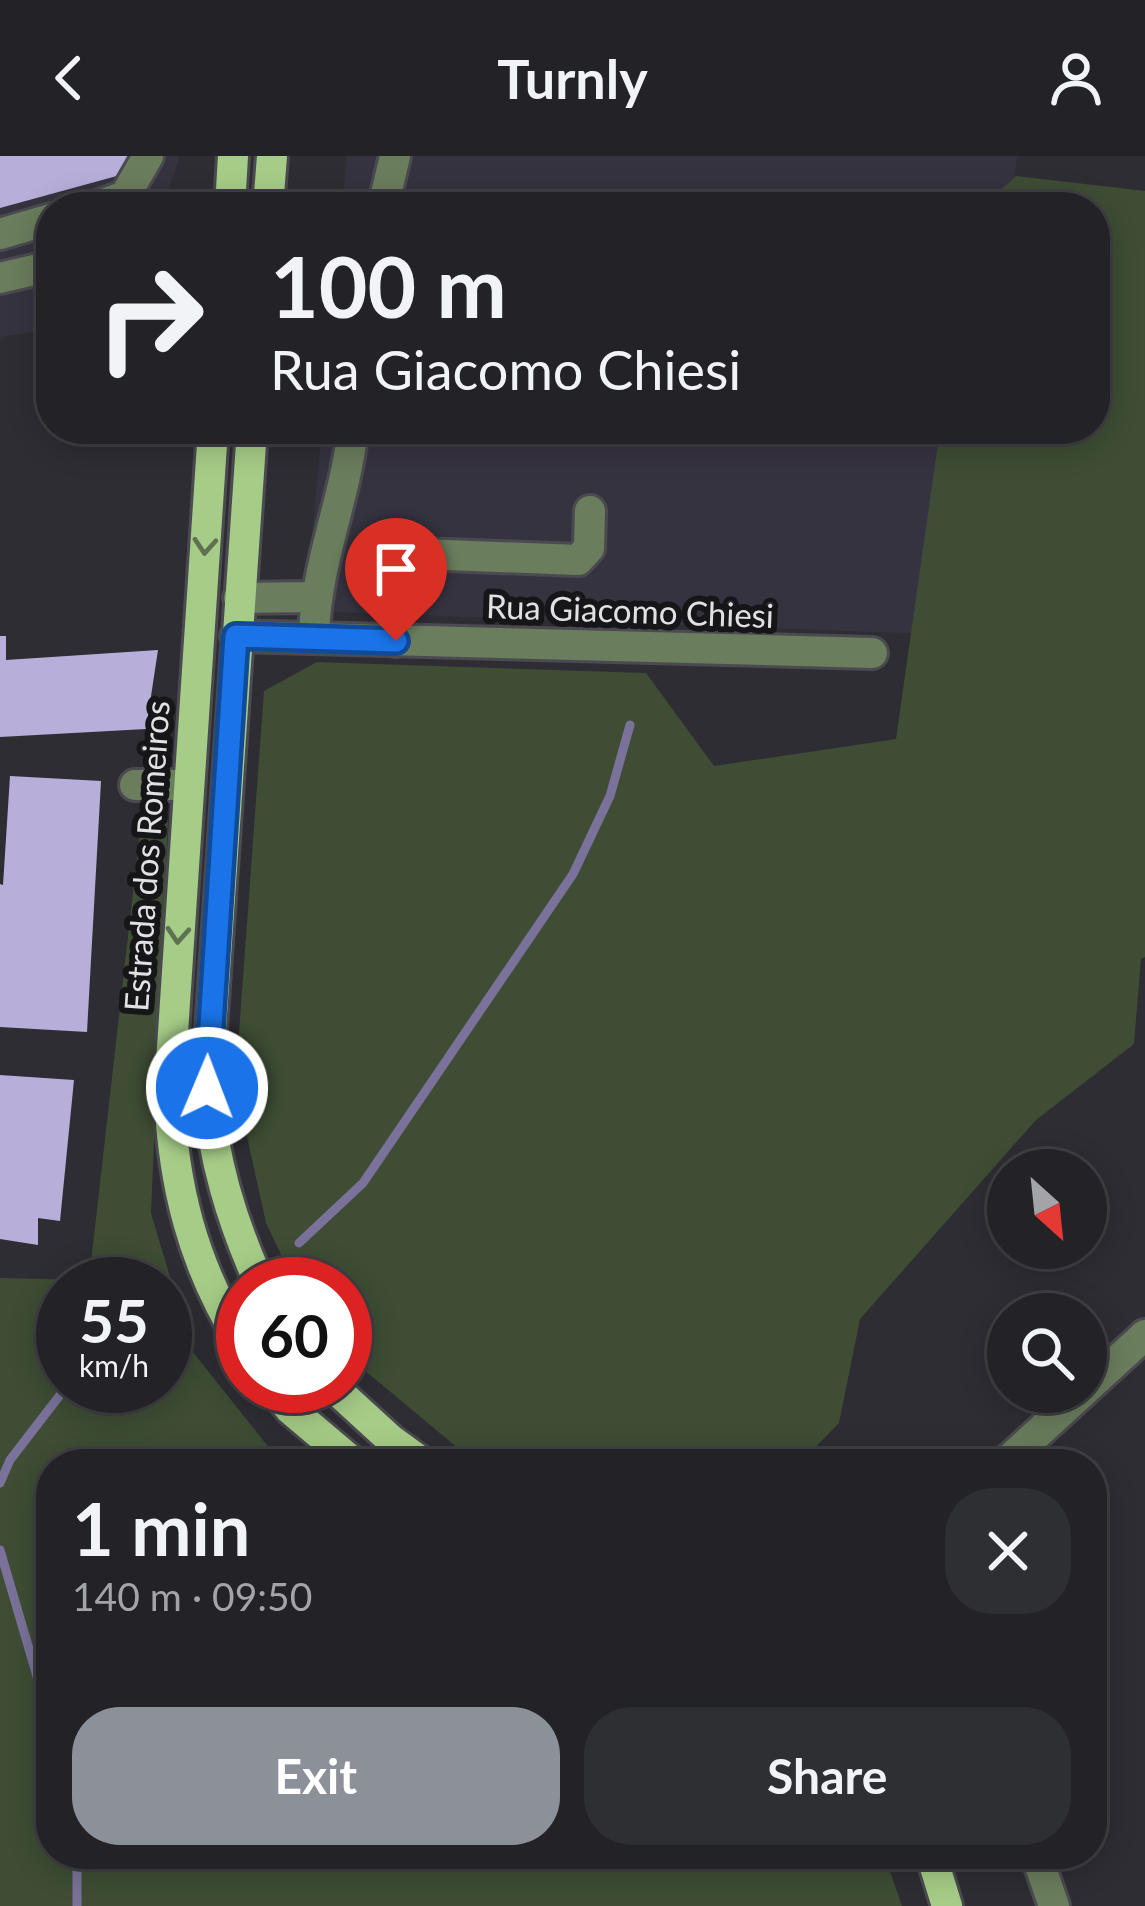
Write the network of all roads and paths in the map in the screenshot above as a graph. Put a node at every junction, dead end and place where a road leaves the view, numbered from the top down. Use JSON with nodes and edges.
{"nodes":[{"id":1,"x":148,"y":156,"type":"edge"},
{"id":2,"x":233,"y":156,"type":"edge"},
{"id":3,"x":272,"y":156,"type":"edge"},
{"id":4,"x":395,"y":156,"type":"edge"},
{"id":5,"x":129,"y":192,"type":"edge"},
{"id":6,"x":231,"y":192,"type":"edge"},
{"id":7,"x":269,"y":192,"type":"edge"},
{"id":8,"x":385,"y":192,"type":"edge"},
{"id":9,"x":36,"y":224,"type":"edge"},
{"id":10,"x":0,"y":234,"type":"edge"},
{"id":11,"x":36,"y":270,"type":"edge"},
{"id":12,"x":0,"y":278,"type":"edge"},
{"id":13,"x":213,"y":444,"type":"edge"},
{"id":14,"x":250,"y":444,"type":"edge"},
{"id":15,"x":352,"y":444,"type":"edge"},
{"id":16,"x":590,"y":511,"type":"dead end"},
{"id":17,"x":315,"y":597,"type":"junction"},
{"id":18,"x":239,"y":598,"type":"junction"},
{"id":19,"x":236,"y":636,"type":"junction"},
{"id":20,"x":314,"y":638,"type":"junction"},
{"id":21,"x":396,"y":641,"type":"junction"},
{"id":22,"x":872,"y":653,"type":"dead end"},
{"id":23,"x":135,"y":785,"type":"dead end"},
{"id":24,"x":188,"y":785,"type":"junction"},
{"id":25,"x":248,"y":1257,"type":"edge"},
{"id":26,"x":216,"y":1298,"type":"edge"},
{"id":27,"x":1145,"y":1335,"type":"edge"},
{"id":28,"x":1107,"y":1370,"type":"edge"},
{"id":29,"x":295,"y":1413,"type":"edge"},
{"id":30,"x":362,"y":1413,"type":"edge"},
{"id":31,"x":1060,"y":1413,"type":"edge"},
{"id":32,"x":337,"y":1449,"type":"edge"},
{"id":33,"x":403,"y":1449,"type":"edge"},
{"id":34,"x":1020,"y":1449,"type":"edge"},
{"id":35,"x":936,"y":1869,"type":"edge"},
{"id":36,"x":1041,"y":1869,"type":"edge"},
{"id":37,"x":947,"y":1906,"type":"edge"},
{"id":38,"x":1054,"y":1906,"type":"edge"}],
"edges":[{"from":1,"to":5,"type":"lane"},
{"from":2,"to":6,"type":"main road"},
{"from":3,"to":7,"type":"main road"},
{"from":4,"to":8,"type":"lane"},
{"from":9,"to":10,"type":"lane"},
{"from":11,"to":12,"type":"lane"},
{"from":13,"to":24,"type":"main road","name":"Estrada dos Romeiros","one_way":true},
{"from":14,"to":18,"type":"main road"},
{"from":15,"to":17,"type":"lane"},
{"from":16,"to":21,"type":"lane"},
{"from":17,"to":18,"type":"lane"},
{"from":17,"to":20,"type":"lane"},
{"from":18,"to":19,"type":"main road"},
{"from":19,"to":20,"type":"lane","name":"Rua Giacomo Chiesi"},
{"from":19,"to":25,"type":"main road"},
{"from":20,"to":21,"type":"lane","name":"Rua Giacomo Chiesi"},
{"from":21,"to":22,"type":"lane","name":"Rua Giacomo Chiesi"},
{"from":23,"to":24,"type":"lane"},
{"from":24,"to":26,"type":"main road","name":"Estrada dos Romeiros","one_way":true},
{"from":27,"to":28,"type":"lane"},
{"from":29,"to":32,"type":"main road"},
{"from":30,"to":33,"type":"main road"},
{"from":31,"to":34,"type":"lane"},
{"from":35,"to":37,"type":"main road"},
{"from":36,"to":38,"type":"lane"}]}
